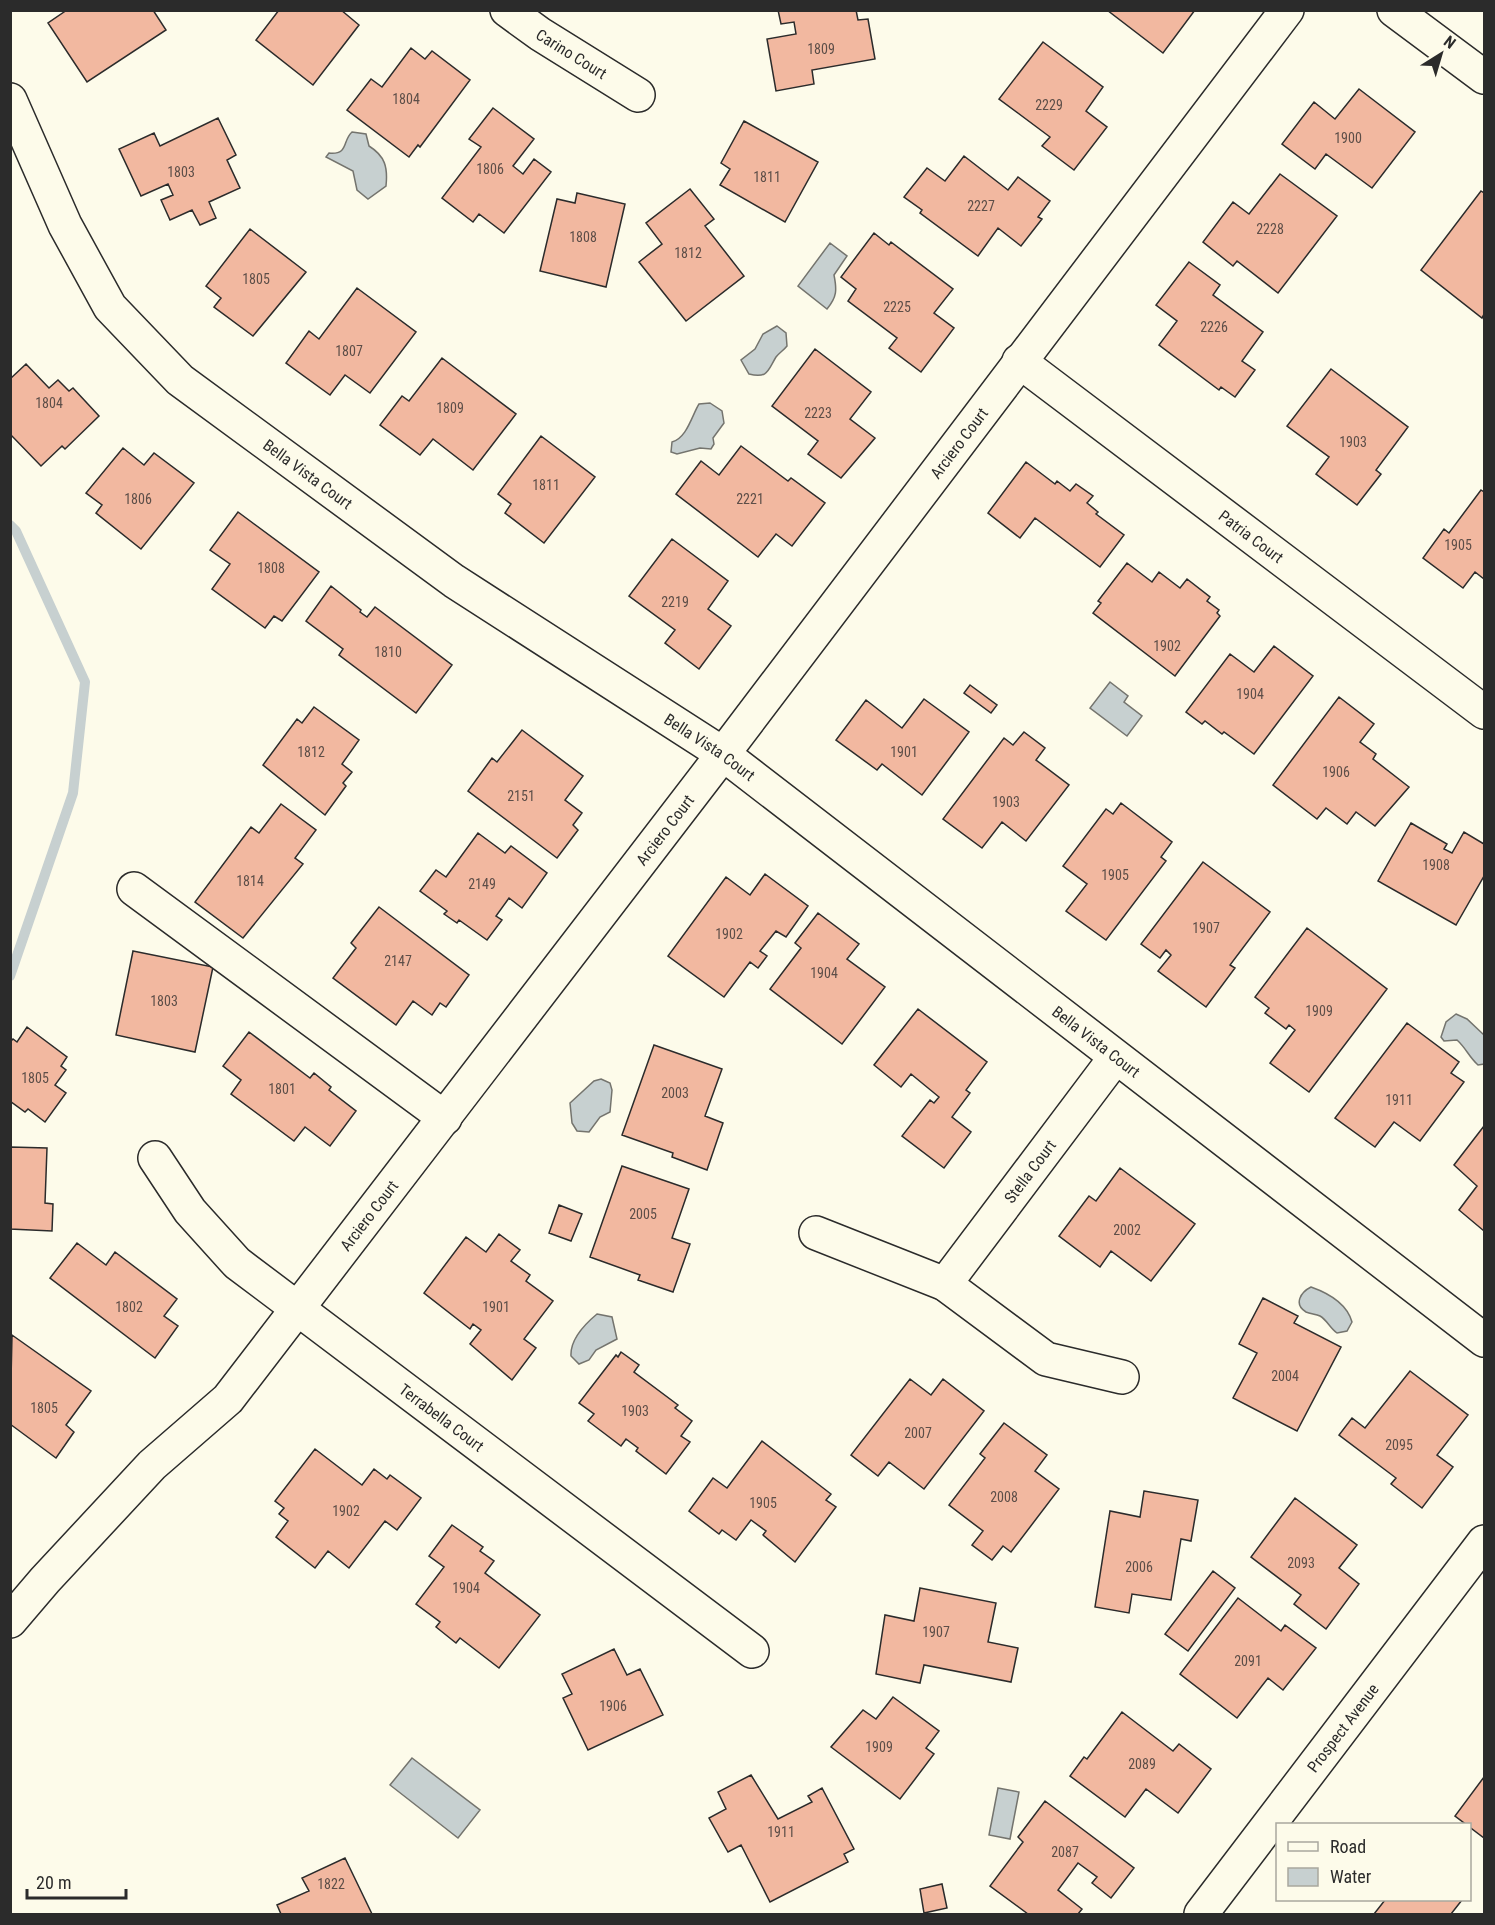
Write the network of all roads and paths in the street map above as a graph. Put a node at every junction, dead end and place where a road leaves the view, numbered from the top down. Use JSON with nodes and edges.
{"nodes":[{"id":1,"x":507,"y":10,"type":"edge"},
{"id":2,"x":1287,"y":10,"type":"edge"},
{"id":3,"x":1394,"y":10,"type":"edge"},
{"id":4,"x":1485,"y":77,"type":"edge"},
{"id":5,"x":638,"y":96,"type":"dead end"},
{"id":6,"x":10,"y":100,"type":"edge"},
{"id":7,"x":1019,"y":361,"type":"junction"},
{"id":8,"x":1485,"y":712,"type":"edge"},
{"id":9,"x":723,"y":754,"type":"junction"},
{"id":10,"x":134,"y":889,"type":"dead end"},
{"id":11,"x":1115,"y":1058,"type":"junction"},
{"id":12,"x":445,"y":1118,"type":"junction"},
{"id":13,"x":155,"y":1158,"type":"dead end"},
{"id":14,"x":816,"y":1233,"type":"dead end"},
{"id":15,"x":945,"y":1284,"type":"junction"},
{"id":16,"x":298,"y":1310,"type":"junction"},
{"id":17,"x":1485,"y":1340,"type":"edge"},
{"id":18,"x":1122,"y":1377,"type":"dead end"},
{"id":19,"x":1485,"y":1542,"type":"edge"},
{"id":20,"x":10,"y":1621,"type":"edge"},
{"id":21,"x":752,"y":1651,"type":"dead end"},
{"id":22,"x":1201,"y":1914,"type":"edge"}],
"edges":[{"from":1,"to":5,"type":"street","name":"Carino Court"},
{"from":2,"to":7,"type":"street","name":"Arciero Court"},
{"from":3,"to":4,"type":"street"},
{"from":6,"to":9,"type":"street","name":"Bella Vista Court"},
{"from":7,"to":8,"type":"street","name":"Patria Court"},
{"from":7,"to":9,"type":"street","name":"Arciero Court"},
{"from":9,"to":11,"type":"street","name":"Bella Vista Court"},
{"from":9,"to":12,"type":"street","name":"Arciero Court"},
{"from":10,"to":12,"type":"street"},
{"from":11,"to":15,"type":"street","name":"Stella Court"},
{"from":11,"to":17,"type":"street","name":"Bella Vista Court"},
{"from":12,"to":16,"type":"street","name":"Arciero Court"},
{"from":13,"to":16,"type":"street","name":"Terrabella Court"},
{"from":14,"to":15,"type":"street"},
{"from":15,"to":18,"type":"street"},
{"from":16,"to":20,"type":"street","name":"Arciero Court"},
{"from":16,"to":21,"type":"street","name":"Terrabella Court"},
{"from":19,"to":22,"type":"street","name":"Prospect Avenue"}]}
